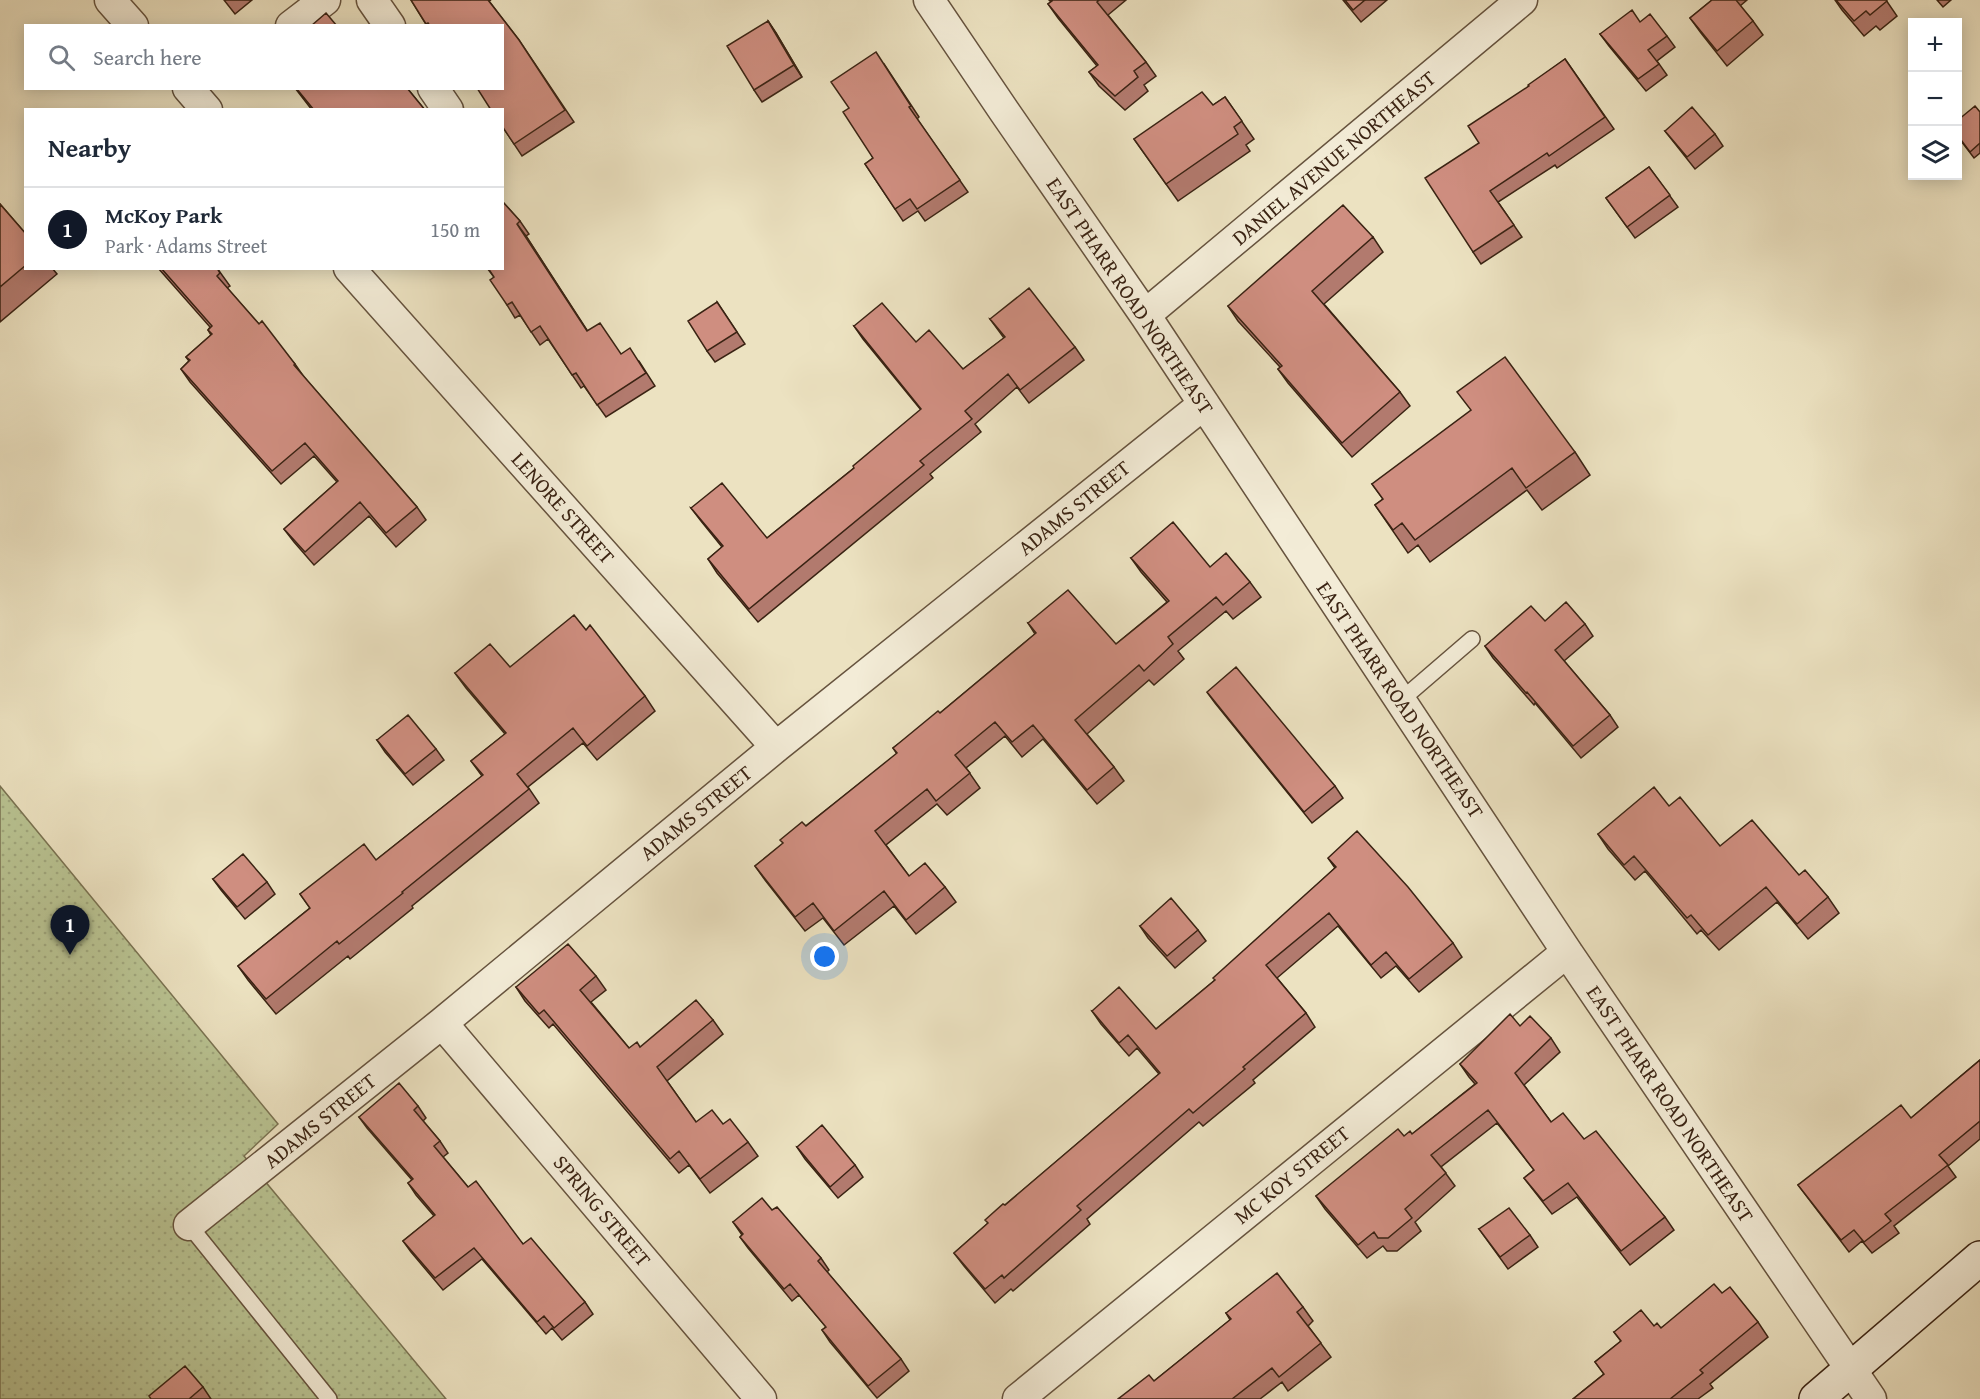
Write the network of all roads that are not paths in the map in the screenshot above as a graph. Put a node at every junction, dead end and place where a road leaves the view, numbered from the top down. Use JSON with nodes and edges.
{"nodes":[{"id":1,"x":110,"y":0,"type":"edge"},
{"id":2,"x":325,"y":0,"type":"edge"},
{"id":3,"x":372,"y":0,"type":"edge"},
{"id":4,"x":929,"y":0,"type":"edge"},
{"id":5,"x":1522,"y":0,"type":"edge"},
{"id":6,"x":131,"y":24,"type":"edge"},
{"id":7,"x":294,"y":24,"type":"edge"},
{"id":8,"x":389,"y":24,"type":"edge"},
{"id":9,"x":435,"y":90,"type":"edge"},
{"id":10,"x":447,"y":108,"type":"edge"},
{"id":11,"x":351,"y":270,"type":"edge"},
{"id":12,"x":1145,"y":315,"type":"junction"},
{"id":13,"x":1204,"y":404,"type":"junction"},
{"id":14,"x":1472,"y":639,"type":"dead end"},
{"id":15,"x":1400,"y":701,"type":"junction"},
{"id":16,"x":776,"y":747,"type":"junction"},
{"id":17,"x":1567,"y":952,"type":"junction"},
{"id":18,"x":442,"y":1023,"type":"junction"},
{"id":19,"x":189,"y":1225,"type":"joint"},
{"id":20,"x":1980,"y":1258,"type":"edge"},
{"id":21,"x":1851,"y":1369,"type":"junction"},
{"id":22,"x":329,"y":1399,"type":"edge"},
{"id":23,"x":761,"y":1399,"type":"edge"},
{"id":24,"x":1018,"y":1399,"type":"edge"},
{"id":25,"x":1816,"y":1399,"type":"edge"},
{"id":26,"x":1871,"y":1399,"type":"edge"}],
"edges":[{"from":1,"to":6,"type":"street"},
{"from":2,"to":7,"type":"street"},
{"from":3,"to":8,"type":"street"},
{"from":4,"to":12,"type":"street","name":"EAST PHARR ROAD NORTHEAST"},
{"from":5,"to":12,"type":"street","name":"DANIEL AVENUE NORTHEAST"},
{"from":9,"to":10,"type":"street"},
{"from":11,"to":16,"type":"street","name":"LENORE STREET"},
{"from":12,"to":13,"type":"street","name":"EAST PHARR ROAD NORTHEAST"},
{"from":13,"to":15,"type":"street","name":"EAST PHARR ROAD NORTHEAST"},
{"from":13,"to":16,"type":"street","name":"ADAMS STREET"},
{"from":14,"to":15,"type":"lane"},
{"from":15,"to":17,"type":"street","name":"EAST PHARR ROAD NORTHEAST"},
{"from":16,"to":18,"type":"street","name":"ADAMS STREET"},
{"from":17,"to":21,"type":"street","name":"EAST PHARR ROAD NORTHEAST"},
{"from":17,"to":24,"type":"street","name":"MC KOY STREET"},
{"from":18,"to":19,"type":"street","name":"ADAMS STREET"},
{"from":18,"to":23,"type":"street","name":"SPRING STREET"},
{"from":19,"to":22,"type":"lane"},
{"from":20,"to":21,"type":"street"},
{"from":21,"to":25,"type":"street"},
{"from":21,"to":26,"type":"street","name":"EAST PHARR ROAD NORTHEAST"}]}
